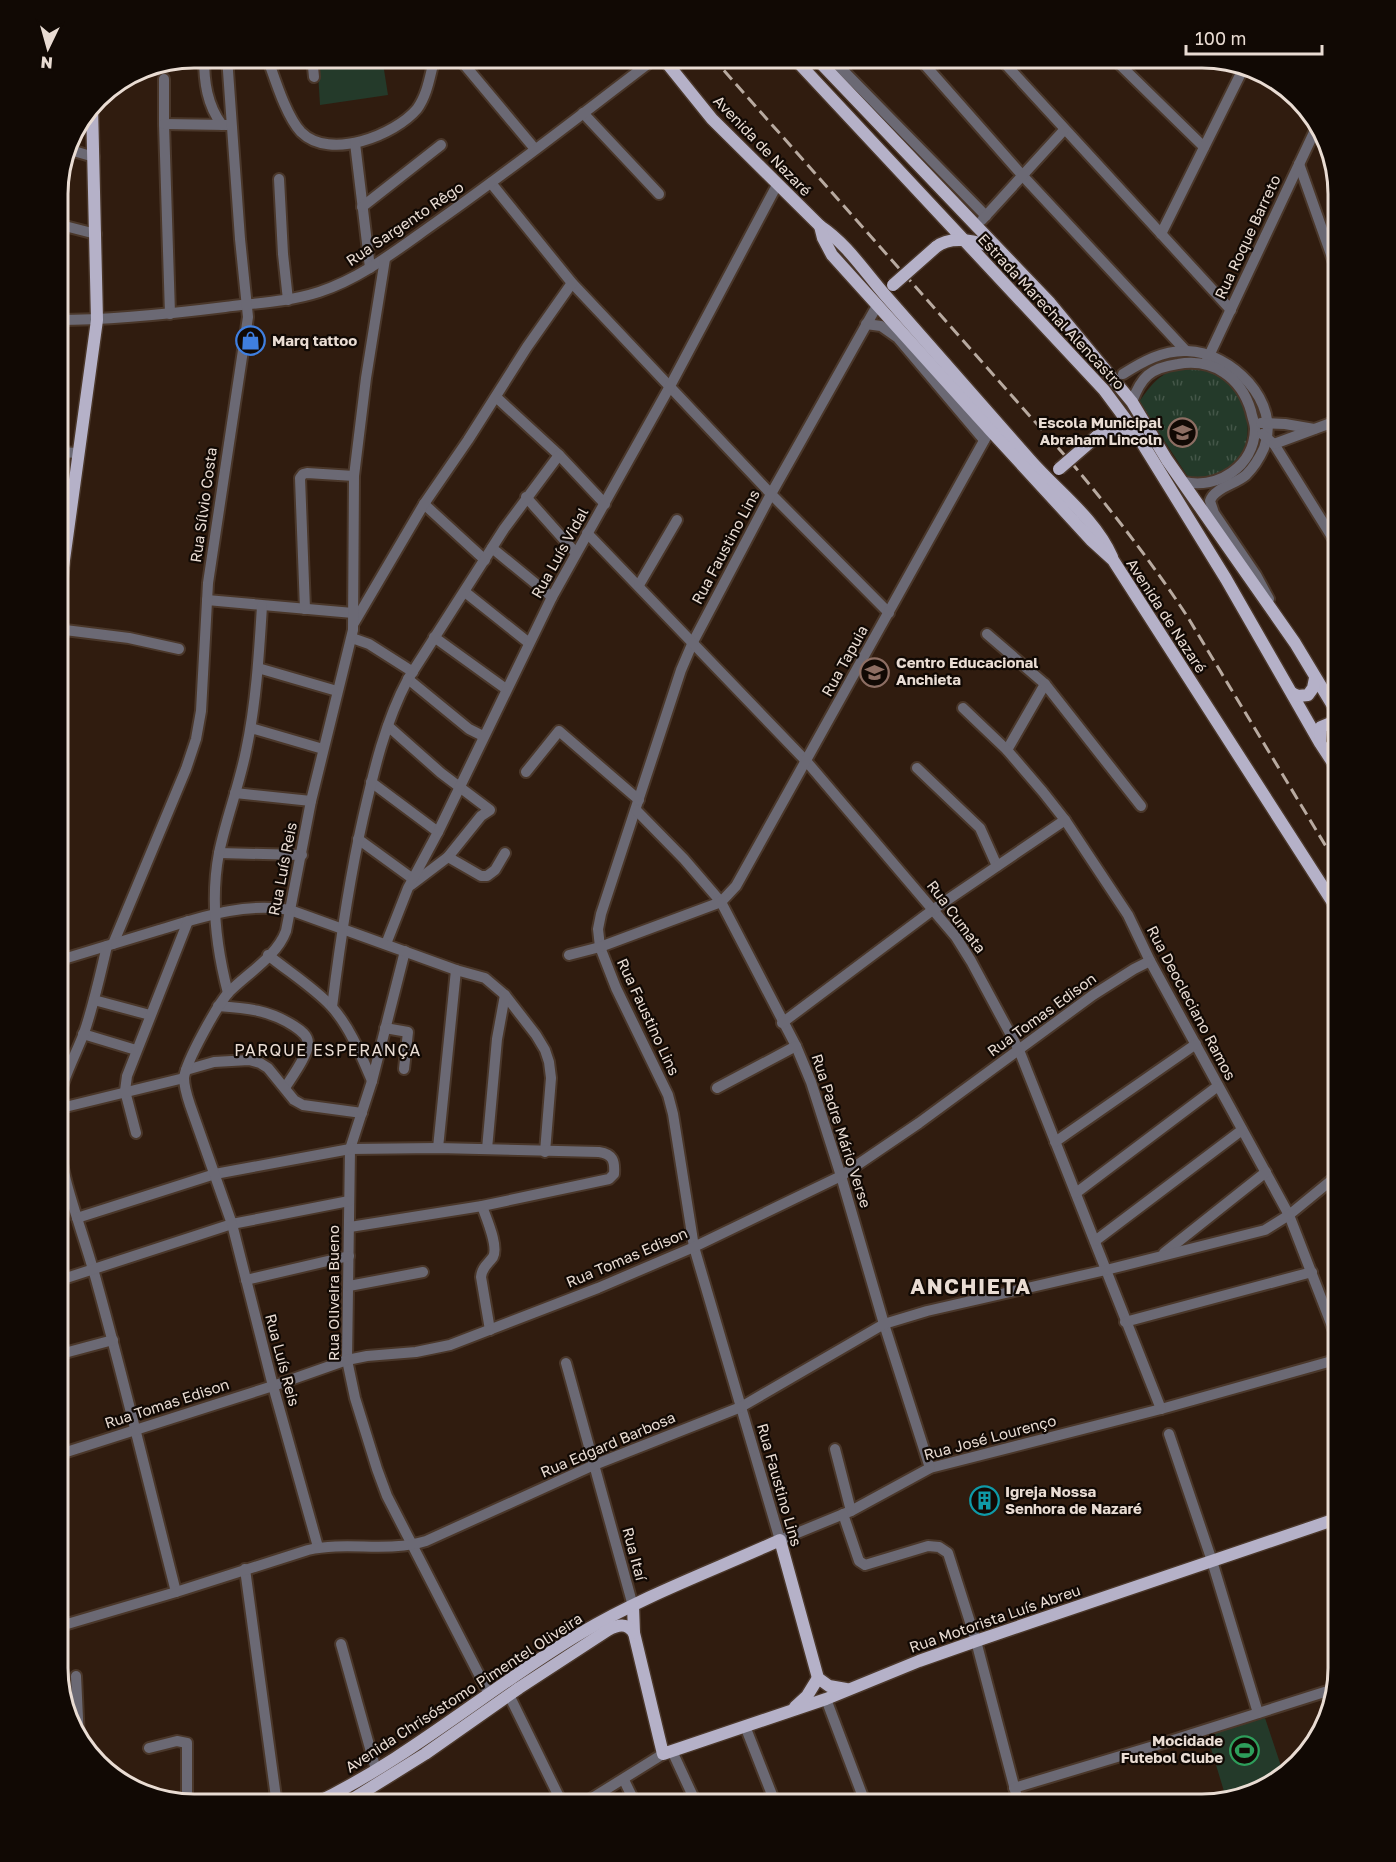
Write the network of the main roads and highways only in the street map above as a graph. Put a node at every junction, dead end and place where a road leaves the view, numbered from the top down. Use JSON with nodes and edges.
{"nodes":[{"id":1,"x":671,"y":68,"type":"edge"},
{"id":2,"x":803,"y":68,"type":"edge"},
{"id":3,"x":825,"y":68,"type":"edge"},
{"id":4,"x":93,"y":119,"type":"edge"},
{"id":5,"x":945,"y":217,"type":"junction"},
{"id":6,"x":820,"y":226,"type":"junction"},
{"id":7,"x":965,"y":240,"type":"junction"},
{"id":8,"x":938,"y":245,"type":"junction"},
{"id":9,"x":1003,"y":254,"type":"junction"},
{"id":10,"x":870,"y":278,"type":"junction"},
{"id":11,"x":892,"y":286,"type":"junction"},
{"id":12,"x":891,"y":302,"type":"junction"},
{"id":13,"x":898,"y":328,"type":"junction"},
{"id":14,"x":1136,"y":433,"type":"junction"},
{"id":15,"x":1021,"y":463,"type":"junction"},
{"id":16,"x":1039,"y":470,"type":"junction"},
{"id":17,"x":1059,"y":470,"type":"junction"},
{"id":18,"x":1063,"y":494,"type":"junction"},
{"id":19,"x":68,"y":532,"type":"edge"},
{"id":20,"x":1113,"y":560,"type":"junction"},
{"id":21,"x":1315,"y":678,"type":"junction"},
{"id":22,"x":1292,"y":693,"type":"junction"},
{"id":23,"x":1328,"y":699,"type":"edge"},
{"id":24,"x":1328,"y":724,"type":"edge"},
{"id":25,"x":1320,"y":743,"type":"junction"},
{"id":26,"x":1328,"y":755,"type":"edge"},
{"id":27,"x":1328,"y":895,"type":"edge"},
{"id":28,"x":1328,"y":1522,"type":"edge"},
{"id":29,"x":780,"y":1540,"type":"joint"},
{"id":30,"x":633,"y":1606,"type":"junction"},
{"id":31,"x":634,"y":1633,"type":"junction"},
{"id":32,"x":818,"y":1678,"type":"junction"},
{"id":33,"x":847,"y":1689,"type":"junction"},
{"id":34,"x":795,"y":1708,"type":"junction"},
{"id":35,"x":668,"y":1753,"type":"joint"},
{"id":36,"x":335,"y":1794,"type":"edge"},
{"id":37,"x":362,"y":1794,"type":"edge"}],
"edges":[{"from":1,"to":6,"type":"main road","name":"Avenida de Nazaré"},
{"from":2,"to":5,"type":"main road","name":"Estrada Marechal Alencastro"},
{"from":3,"to":9,"type":"main road","name":"Estrada Marechal Alencastro"},
{"from":4,"to":19,"type":"main road"},
{"from":5,"to":7,"type":"main road","name":"Estrada Marechal Alencastro"},
{"from":5,"to":8,"type":"main road"},
{"from":6,"to":10,"type":"main road","name":"Avenida de Nazaré"},
{"from":6,"to":13,"type":"main road","name":"Avenida de Nazaré"},
{"from":7,"to":8,"type":"main road"},
{"from":7,"to":9,"type":"main road"},
{"from":7,"to":14,"type":"main road","name":"Estrada Marechal Alencastro"},
{"from":8,"to":11,"type":"main road","bridge":true},
{"from":9,"to":21,"type":"main road","name":"Estrada Marechal Alencastro"},
{"from":10,"to":11,"type":"main road"},
{"from":10,"to":12,"type":"main road","name":"Avenida de Nazaré"},
{"from":11,"to":12,"type":"main road"},
{"from":12,"to":13,"type":"main road"},
{"from":12,"to":16,"type":"main road","name":"Avenida de Nazaré"},
{"from":13,"to":15,"type":"main road","name":"Avenida de Nazaré"},
{"from":14,"to":17,"type":"main road","bridge":true},
{"from":14,"to":22,"type":"main road","name":"Estrada Marechal Alencastro"},
{"from":15,"to":16,"type":"main road"},
{"from":15,"to":20,"type":"main road","name":"Avenida de Nazaré"},
{"from":16,"to":17,"type":"main road"},
{"from":16,"to":18,"type":"main road","name":"Avenida de Nazaré"},
{"from":17,"to":18,"type":"main road"},
{"from":18,"to":20,"type":"main road","name":"Avenida de Nazaré"},
{"from":20,"to":27,"type":"main road","name":"Avenida de Nazaré"},
{"from":21,"to":22,"type":"main road"},
{"from":21,"to":23,"type":"main road","name":"Estrada Marechal Alencastro"},
{"from":22,"to":25,"type":"main road","name":"Estrada Marechal Alencastro"},
{"from":24,"to":25,"type":"main road"},
{"from":25,"to":26,"type":"main road","name":"Estrada Marechal Alencastro"},
{"from":28,"to":33,"type":"main road","name":"Rua Motorista Luís Abreu"},
{"from":29,"to":30,"type":"main road","name":"Rua José Lourenço"},
{"from":29,"to":32,"type":"main road","name":"Rua Faustino Lins"},
{"from":30,"to":31,"type":"main road","name":"Rua Itaí"},
{"from":30,"to":36,"type":"main road","name":"Avenida Chrisóstomo Pimentel Oliveira"},
{"from":31,"to":35,"type":"main road","name":"Rua Itaí"},
{"from":31,"to":37,"type":"main road","name":"Avenida Chrisóstomo Pimentel Oliveira"},
{"from":32,"to":33,"type":"main road"},
{"from":32,"to":34,"type":"main road"},
{"from":33,"to":34,"type":"main road","name":"Rua Motorista Luís Abreu"},
{"from":34,"to":35,"type":"main road","name":"Rua Motorista Luís Abreu"}]}
